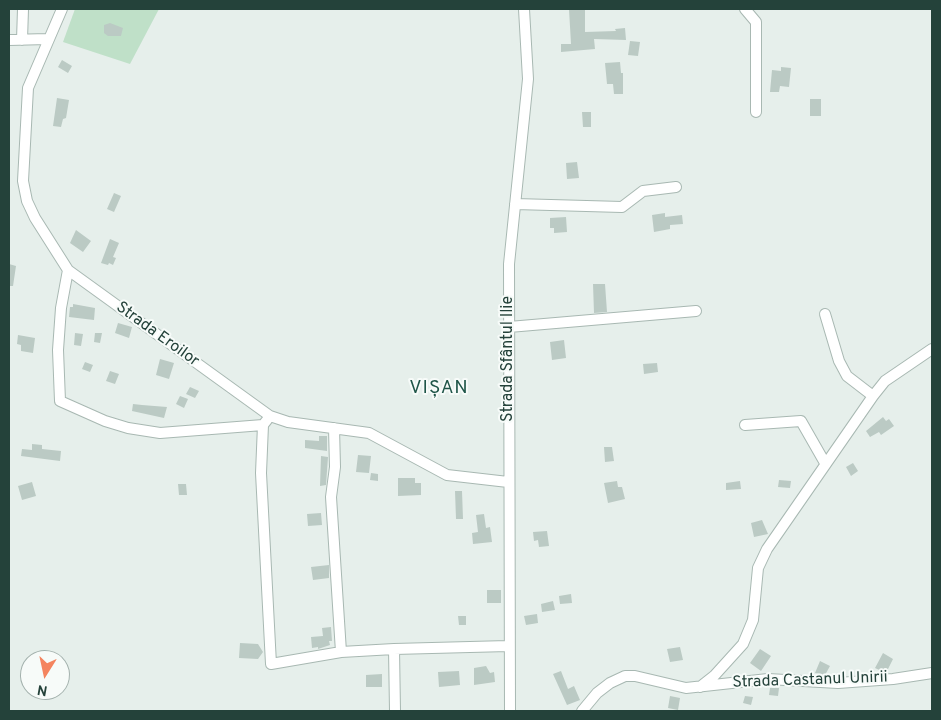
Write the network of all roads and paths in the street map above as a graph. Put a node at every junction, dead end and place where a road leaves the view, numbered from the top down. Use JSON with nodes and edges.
{"nodes":[{"id":1,"x":23,"y":9,"type":"edge"},
{"id":2,"x":62,"y":9,"type":"edge"},
{"id":3,"x":524,"y":9,"type":"edge"},
{"id":4,"x":745,"y":9,"type":"edge"},
{"id":5,"x":48,"y":39,"type":"junction"},
{"id":6,"x":9,"y":40,"type":"edge"},
{"id":7,"x":22,"y":40,"type":"junction"},
{"id":8,"x":756,"y":112,"type":"dead end"},
{"id":9,"x":676,"y":186,"type":"dead end"},
{"id":10,"x":515,"y":204,"type":"junction"},
{"id":11,"x":68,"y":270,"type":"junction"},
{"id":12,"x":696,"y":311,"type":"dead end"},
{"id":13,"x":825,"y":314,"type":"dead end"},
{"id":14,"x":509,"y":327,"type":"junction"},
{"id":15,"x":932,"y":349,"type":"edge"},
{"id":16,"x":873,"y":396,"type":"junction"},
{"id":17,"x":270,"y":416,"type":"junction"},
{"id":18,"x":264,"y":425,"type":"junction"},
{"id":19,"x":745,"y":425,"type":"dead end"},
{"id":20,"x":334,"y":428,"type":"junction"},
{"id":21,"x":825,"y":463,"type":"junction"},
{"id":22,"x":508,"y":482,"type":"junction"},
{"id":23,"x":508,"y":646,"type":"junction"},
{"id":24,"x":394,"y":649,"type":"junction"},
{"id":25,"x":341,"y":652,"type":"junction"},
{"id":26,"x":932,"y":673,"type":"edge"},
{"id":27,"x":699,"y":687,"type":"junction"},
{"id":28,"x":395,"y":711,"type":"edge"},
{"id":29,"x":510,"y":711,"type":"edge"},
{"id":30,"x":582,"y":711,"type":"edge"}],
"edges":[{"from":1,"to":7,"type":"street"},
{"from":2,"to":5,"type":"street","name":"Strada Eroilor"},
{"from":3,"to":10,"type":"street","name":"Strada Sfântul Ilie"},
{"from":4,"to":8,"type":"street"},
{"from":5,"to":7,"type":"street"},
{"from":5,"to":11,"type":"street","name":"Strada Eroilor"},
{"from":6,"to":7,"type":"street"},
{"from":9,"to":10,"type":"street"},
{"from":10,"to":14,"type":"street","name":"Strada Sfântul Ilie"},
{"from":11,"to":17,"type":"street","name":"Strada Eroilor"},
{"from":11,"to":18,"type":"street"},
{"from":12,"to":14,"type":"street"},
{"from":13,"to":16,"type":"street"},
{"from":14,"to":22,"type":"street","name":"Strada Sfântul Ilie"},
{"from":15,"to":16,"type":"street"},
{"from":16,"to":21,"type":"street"},
{"from":17,"to":18,"type":"street"},
{"from":17,"to":20,"type":"street","name":"Strada Eroilor"},
{"from":18,"to":25,"type":"street"},
{"from":19,"to":21,"type":"street"},
{"from":20,"to":22,"type":"street","name":"Strada Eroilor"},
{"from":20,"to":25,"type":"street"},
{"from":21,"to":27,"type":"street"},
{"from":22,"to":23,"type":"street","name":"Strada Sfântul Ilie"},
{"from":23,"to":24,"type":"street"},
{"from":23,"to":29,"type":"street","name":"Strada Sfântul Ilie"},
{"from":24,"to":25,"type":"street"},
{"from":24,"to":28,"type":"street"},
{"from":26,"to":27,"type":"street","name":"Strada Castanul Unirii"},
{"from":27,"to":30,"type":"street","name":"Strada Castanul Unirii"}]}
